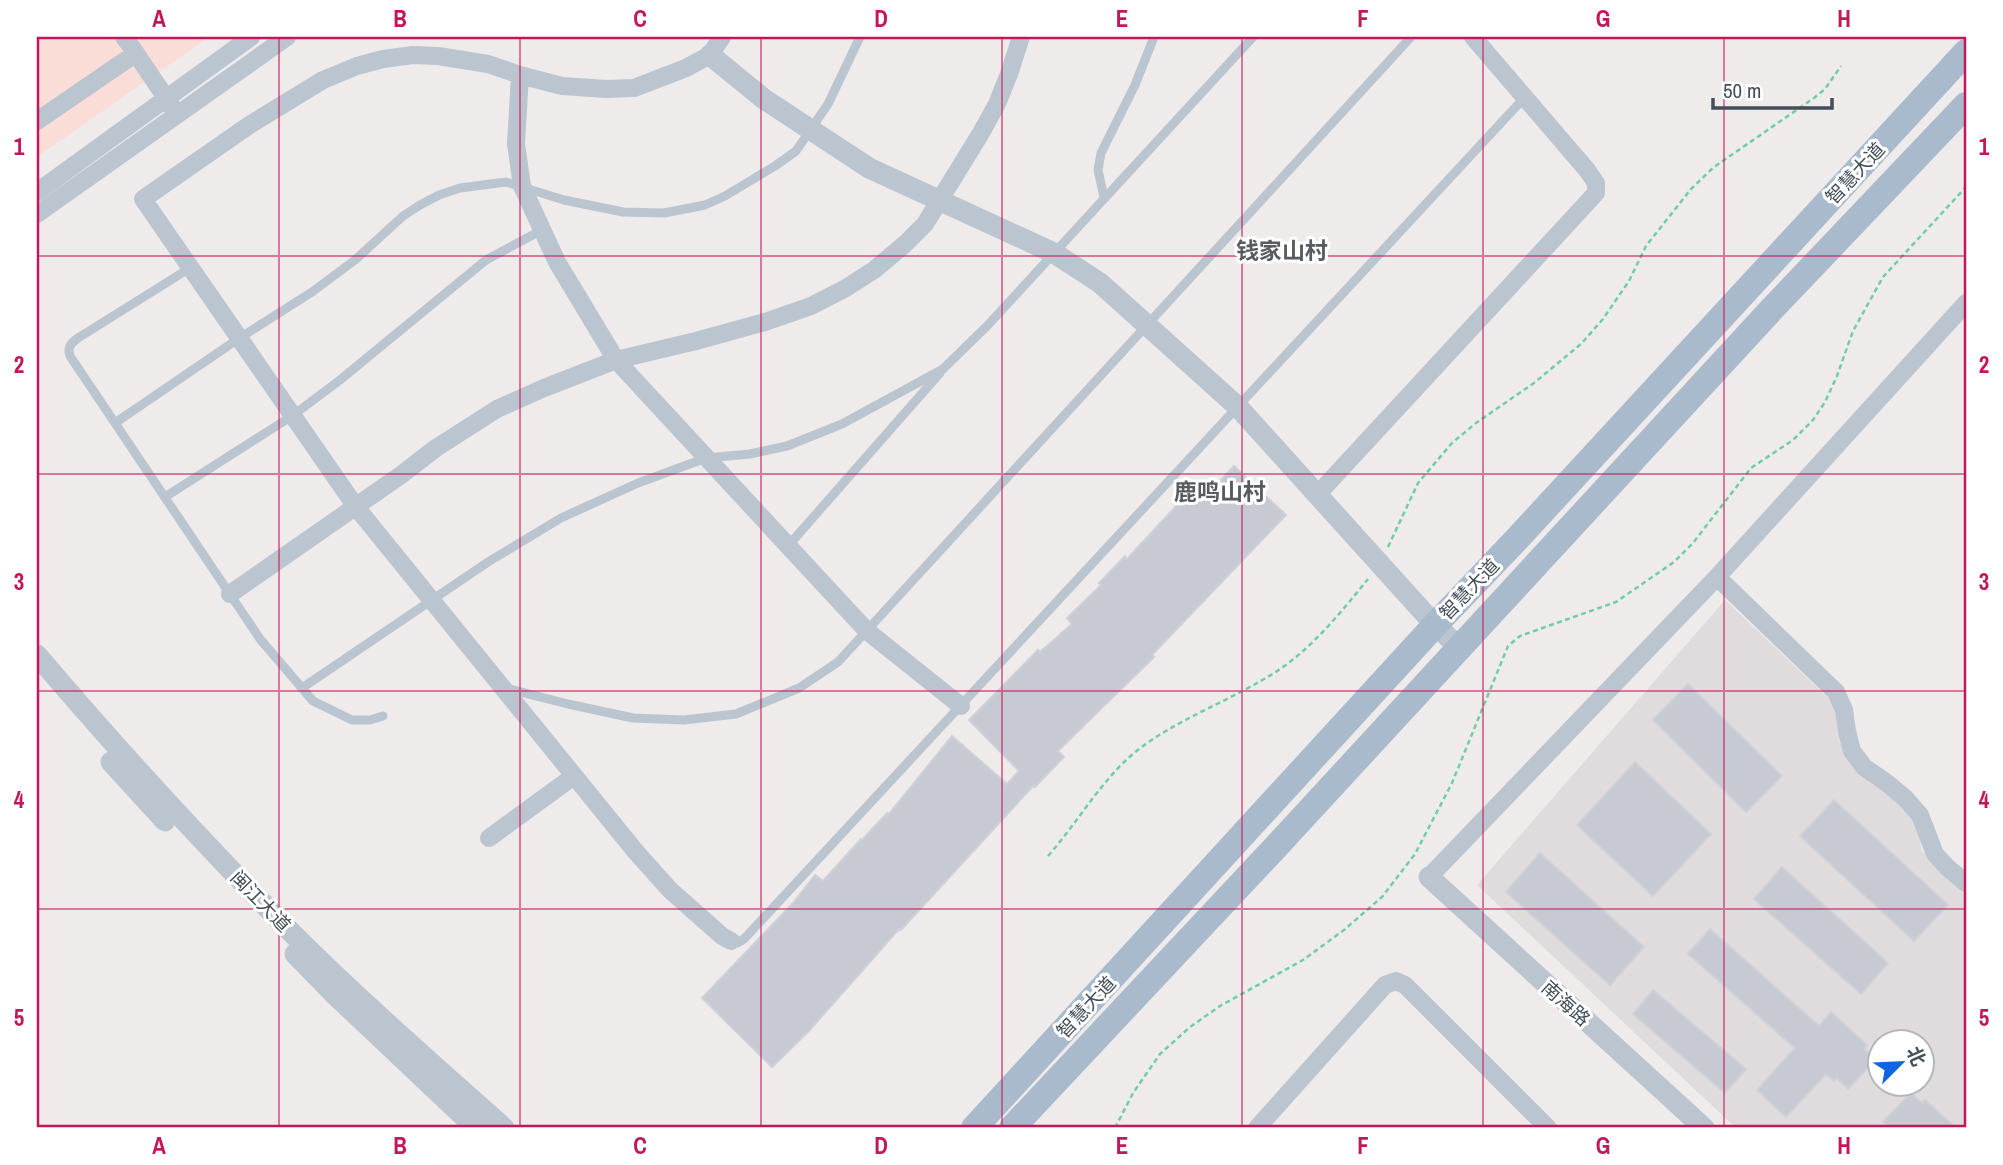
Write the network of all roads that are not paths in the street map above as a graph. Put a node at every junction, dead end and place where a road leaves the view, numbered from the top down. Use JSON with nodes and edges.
{"nodes":[{"id":1,"x":251,"y":37,"type":"edge"},
{"id":2,"x":286,"y":37,"type":"edge"},
{"id":3,"x":722,"y":37,"type":"edge"},
{"id":4,"x":860,"y":37,"type":"edge"},
{"id":5,"x":1021,"y":37,"type":"edge"},
{"id":6,"x":1154,"y":37,"type":"edge"},
{"id":7,"x":1253,"y":37,"type":"edge"},
{"id":8,"x":1411,"y":37,"type":"edge"},
{"id":9,"x":1473,"y":37,"type":"edge"},
{"id":10,"x":128,"y":43,"type":"edge"},
{"id":11,"x":1966,"y":52,"type":"edge"},
{"id":12,"x":710,"y":55,"type":"junction"},
{"id":13,"x":520,"y":75,"type":"junction"},
{"id":14,"x":166,"y":97,"type":"junction"},
{"id":15,"x":1524,"y":98,"type":"junction"},
{"id":16,"x":1966,"y":105,"type":"edge"},
{"id":17,"x":178,"y":114,"type":"junction"},
{"id":18,"x":37,"y":121,"type":"edge"},
{"id":19,"x":811,"y":131,"type":"junction"},
{"id":20,"x":523,"y":186,"type":"junction"},
{"id":21,"x":37,"y":192,"type":"edge"},
{"id":22,"x":1104,"y":197,"type":"junction"},
{"id":23,"x":940,"y":199,"type":"junction"},
{"id":24,"x":37,"y":214,"type":"edge"},
{"id":25,"x":542,"y":230,"type":"junction"},
{"id":26,"x":1054,"y":253,"type":"junction"},
{"id":27,"x":190,"y":268,"type":"junction"},
{"id":28,"x":1966,"y":303,"type":"edge"},
{"id":29,"x":1146,"y":325,"type":"junction"},
{"id":30,"x":239,"y":339,"type":"junction"},
{"id":31,"x":616,"y":360,"type":"junction"},
{"id":32,"x":943,"y":369,"type":"junction"},
{"id":33,"x":1238,"y":407,"type":"junction"},
{"id":34,"x":292,"y":416,"type":"junction"},
{"id":35,"x":115,"y":423,"type":"junction"},
{"id":36,"x":706,"y":458,"type":"junction"},
{"id":37,"x":1317,"y":495,"type":"junction"},
{"id":38,"x":165,"y":497,"type":"junction"},
{"id":39,"x":356,"y":507,"type":"junction"},
{"id":40,"x":788,"y":546,"type":"junction"},
{"id":41,"x":1717,"y":577,"type":"junction"},
{"id":42,"x":230,"y":594,"type":"junction"},
{"id":43,"x":433,"y":601,"type":"junction"},
{"id":44,"x":1435,"y":625,"type":"junction"},
{"id":45,"x":866,"y":631,"type":"junction"},
{"id":46,"x":1460,"y":648,"type":"junction"},
{"id":47,"x":37,"y":655,"type":"edge"},
{"id":48,"x":37,"y":675,"type":"edge"},
{"id":49,"x":503,"y":687,"type":"junction"},
{"id":50,"x":302,"y":688,"type":"junction"},
{"id":51,"x":961,"y":706,"type":"junction"},
{"id":52,"x":383,"y":716,"type":"dead end"},
{"id":53,"x":574,"y":776,"type":"junction"},
{"id":54,"x":489,"y":838,"type":"dead end"},
{"id":55,"x":1429,"y":877,"type":"joint"},
{"id":56,"x":1966,"y":883,"type":"edge"},
{"id":57,"x":731,"y":941,"type":"joint"},
{"id":58,"x":476,"y":1128,"type":"edge"},
{"id":59,"x":504,"y":1128,"type":"edge"},
{"id":60,"x":974,"y":1128,"type":"edge"},
{"id":61,"x":1012,"y":1128,"type":"edge"},
{"id":62,"x":1257,"y":1128,"type":"edge"},
{"id":63,"x":1548,"y":1128,"type":"edge"},
{"id":64,"x":1704,"y":1128,"type":"edge"}],
"edges":[{"from":1,"to":14,"type":"street"},
{"from":2,"to":17,"type":"street"},
{"from":3,"to":12,"type":"street"},
{"from":4,"to":19,"type":"lane"},
{"from":5,"to":23,"type":"street"},
{"from":6,"to":22,"type":"lane"},
{"from":7,"to":22,"type":"lane"},
{"from":8,"to":29,"type":"lane"},
{"from":9,"to":15,"type":"street"},
{"from":10,"to":14,"type":"street"},
{"from":10,"to":18,"type":"street"},
{"from":11,"to":44,"type":"main road","name":"智慧大道"},
{"from":12,"to":13,"type":"street"},
{"from":12,"to":19,"type":"street"},
{"from":13,"to":20,"type":"street"},
{"from":13,"to":27,"type":"street"},
{"from":14,"to":17,"type":"street"},
{"from":14,"to":21,"type":"street"},
{"from":15,"to":33,"type":"lane"},
{"from":15,"to":37,"type":"street"},
{"from":16,"to":46,"type":"main road","name":"智慧大道"},
{"from":17,"to":24,"type":"street"},
{"from":19,"to":20,"type":"lane"},
{"from":19,"to":23,"type":"street"},
{"from":20,"to":25,"type":"street"},
{"from":20,"to":30,"type":"lane"},
{"from":22,"to":26,"type":"lane"},
{"from":23,"to":26,"type":"street"},
{"from":23,"to":31,"type":"street"},
{"from":25,"to":31,"type":"street"},
{"from":25,"to":34,"type":"lane"},
{"from":26,"to":29,"type":"street"},
{"from":26,"to":32,"type":"lane"},
{"from":27,"to":30,"type":"street"},
{"from":27,"to":35,"type":"lane"},
{"from":28,"to":41,"type":"street"},
{"from":29,"to":33,"type":"street"},
{"from":29,"to":45,"type":"lane"},
{"from":30,"to":34,"type":"street"},
{"from":30,"to":35,"type":"lane"},
{"from":31,"to":36,"type":"street"},
{"from":31,"to":39,"type":"street"},
{"from":32,"to":36,"type":"lane"},
{"from":32,"to":40,"type":"lane"},
{"from":33,"to":37,"type":"street"},
{"from":33,"to":51,"type":"lane"},
{"from":34,"to":38,"type":"lane"},
{"from":34,"to":39,"type":"street"},
{"from":35,"to":38,"type":"lane"},
{"from":36,"to":40,"type":"street"},
{"from":36,"to":43,"type":"lane"},
{"from":37,"to":44,"type":"street"},
{"from":38,"to":42,"type":"lane"},
{"from":39,"to":42,"type":"street"},
{"from":39,"to":43,"type":"street"},
{"from":40,"to":45,"type":"street"},
{"from":41,"to":55,"type":"street"},
{"from":41,"to":56,"type":"street"},
{"from":42,"to":50,"type":"lane"},
{"from":43,"to":49,"type":"street"},
{"from":43,"to":50,"type":"lane"},
{"from":44,"to":46,"type":"street"},
{"from":44,"to":60,"type":"main road","name":"智慧大道"},
{"from":45,"to":49,"type":"lane"},
{"from":45,"to":51,"type":"street"},
{"from":46,"to":61,"type":"main road","name":"智慧大道"},
{"from":47,"to":59,"type":"street","name":"闽江大道"},
{"from":48,"to":58,"type":"street","name":"闽江大道"},
{"from":49,"to":53,"type":"street"},
{"from":50,"to":52,"type":"lane"},
{"from":51,"to":57,"type":"lane"},
{"from":53,"to":54,"type":"street"},
{"from":53,"to":57,"type":"street"},
{"from":55,"to":64,"type":"street","name":"南海路"},
{"from":62,"to":63,"type":"street"}]}
